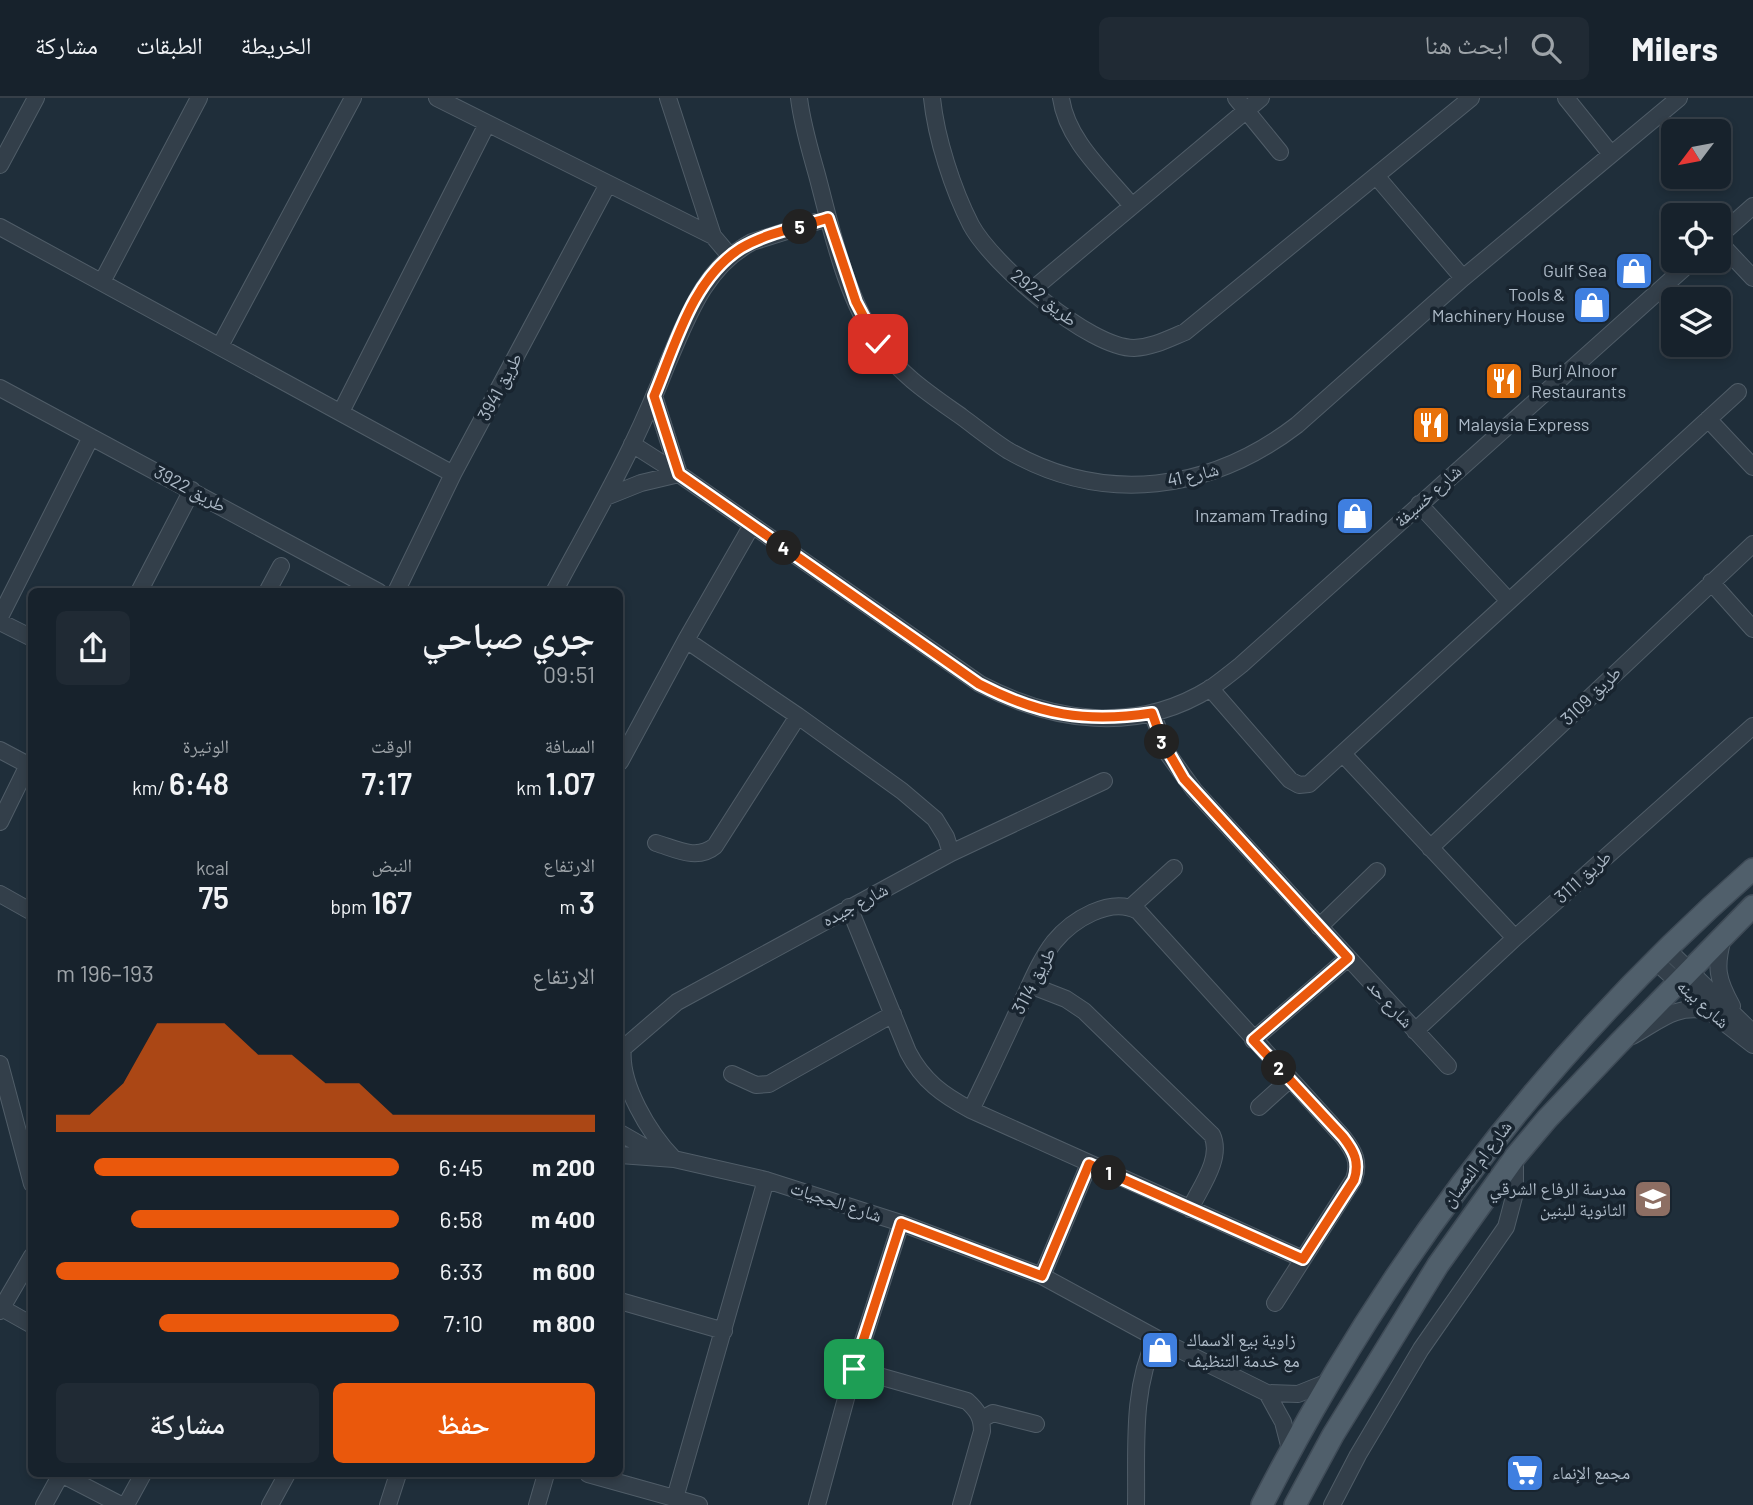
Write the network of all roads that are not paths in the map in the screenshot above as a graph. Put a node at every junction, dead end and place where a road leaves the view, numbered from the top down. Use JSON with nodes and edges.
{"nodes":[{"id":1,"x":36,"y":98,"type":"edge"},
{"id":2,"x":199,"y":98,"type":"edge"},
{"id":3,"x":353,"y":98,"type":"edge"},
{"id":4,"x":437,"y":98,"type":"edge"},
{"id":5,"x":668,"y":98,"type":"edge"},
{"id":6,"x":799,"y":98,"type":"edge"},
{"id":7,"x":932,"y":98,"type":"edge"},
{"id":8,"x":1061,"y":98,"type":"edge"},
{"id":9,"x":1261,"y":98,"type":"edge"},
{"id":10,"x":1471,"y":98,"type":"edge"},
{"id":11,"x":1566,"y":98,"type":"edge"},
{"id":12,"x":1679,"y":98,"type":"edge"},
{"id":13,"x":1241,"y":104,"type":"edge"},
{"id":14,"x":486,"y":124,"type":"junction"},
{"id":15,"x":4,"y":147,"type":"edge"},
{"id":16,"x":1280,"y":152,"type":"dead end"},
{"id":17,"x":1611,"y":154,"type":"junction"},
{"id":18,"x":0,"y":166,"type":"edge"},
{"id":19,"x":1377,"y":177,"type":"junction"},
{"id":20,"x":608,"y":184,"type":"junction"},
{"id":21,"x":1132,"y":206,"type":"junction"},
{"id":22,"x":1753,"y":206,"type":"edge"},
{"id":23,"x":828,"y":218,"type":"junction"},
{"id":24,"x":0,"y":227,"type":"edge"},
{"id":25,"x":1731,"y":227,"type":"edge"},
{"id":26,"x":713,"y":236,"type":"junction"},
{"id":27,"x":1731,"y":253,"type":"edge"},
{"id":28,"x":730,"y":256,"type":"junction"},
{"id":29,"x":1679,"y":273,"type":"edge"},
{"id":30,"x":1463,"y":278,"type":"junction"},
{"id":31,"x":1753,"y":278,"type":"edge"},
{"id":32,"x":102,"y":282,"type":"junction"},
{"id":33,"x":1032,"y":290,"type":"junction"},
{"id":34,"x":220,"y":346,"type":"junction"},
{"id":35,"x":0,"y":388,"type":"edge"},
{"id":36,"x":1738,"y":392,"type":"dead end"},
{"id":37,"x":654,"y":396,"type":"junction"},
{"id":38,"x":341,"y":412,"type":"junction"},
{"id":39,"x":1708,"y":419,"type":"junction"},
{"id":40,"x":91,"y":436,"type":"junction"},
{"id":41,"x":632,"y":444,"type":"junction"},
{"id":42,"x":1753,"y":467,"type":"edge"},
{"id":43,"x":453,"y":474,"type":"junction"},
{"id":44,"x":679,"y":474,"type":"junction"},
{"id":45,"x":192,"y":490,"type":"junction"},
{"id":46,"x":606,"y":497,"type":"junction"},
{"id":47,"x":1419,"y":504,"type":"junction"},
{"id":48,"x":752,"y":526,"type":"junction"},
{"id":49,"x":1753,"y":544,"type":"edge"},
{"id":50,"x":281,"y":566,"type":"dead end"},
{"id":51,"x":1711,"y":583,"type":"junction"},
{"id":52,"x":141,"y":588,"type":"edge"},
{"id":53,"x":269,"y":588,"type":"edge"},
{"id":54,"x":372,"y":588,"type":"edge"},
{"id":55,"x":398,"y":588,"type":"edge"},
{"id":56,"x":556,"y":588,"type":"edge"},
{"id":57,"x":1508,"y":600,"type":"junction"},
{"id":58,"x":0,"y":620,"type":"edge"},
{"id":59,"x":1753,"y":629,"type":"edge"},
{"id":60,"x":28,"y":636,"type":"edge"},
{"id":61,"x":686,"y":640,"type":"junction"},
{"id":62,"x":1210,"y":688,"type":"junction"},
{"id":63,"x":1152,"y":713,"type":"junction"},
{"id":64,"x":798,"y":716,"type":"junction"},
{"id":65,"x":1753,"y":726,"type":"edge"},
{"id":66,"x":0,"y":750,"type":"edge"},
{"id":67,"x":1343,"y":754,"type":"junction"},
{"id":68,"x":623,"y":756,"type":"edge"},
{"id":69,"x":28,"y":765,"type":"edge"},
{"id":70,"x":28,"y":770,"type":"edge"},
{"id":71,"x":1104,"y":781,"type":"dead end"},
{"id":72,"x":0,"y":822,"type":"edge"},
{"id":73,"x":656,"y":843,"type":"dead end"},
{"id":74,"x":1430,"y":848,"type":"junction"},
{"id":75,"x":951,"y":853,"type":"junction"},
{"id":76,"x":1174,"y":868,"type":"dead end"},
{"id":77,"x":1753,"y":869,"type":"edge"},
{"id":78,"x":1377,"y":871,"type":"dead end"},
{"id":79,"x":0,"y":894,"type":"edge"},
{"id":80,"x":1753,"y":906,"type":"edge"},
{"id":81,"x":849,"y":907,"type":"junction"},
{"id":82,"x":1131,"y":907,"type":"junction"},
{"id":83,"x":28,"y":910,"type":"edge"},
{"id":84,"x":1319,"y":927,"type":"junction"},
{"id":85,"x":1724,"y":933,"type":"junction"},
{"id":86,"x":1515,"y":938,"type":"junction"},
{"id":87,"x":1660,"y":954,"type":"junction"},
{"id":88,"x":1348,"y":958,"type":"junction"},
{"id":89,"x":1683,"y":976,"type":"junction"},
{"id":90,"x":1030,"y":985,"type":"junction"},
{"id":91,"x":1709,"y":1011,"type":"junction"},
{"id":92,"x":892,"y":1014,"type":"junction"},
{"id":93,"x":1740,"y":1020,"type":"junction"},
{"id":94,"x":1415,"y":1031,"type":"junction"},
{"id":95,"x":1753,"y":1033,"type":"edge"},
{"id":96,"x":1253,"y":1040,"type":"junction"},
{"id":97,"x":1618,"y":1044,"type":"junction"},
{"id":98,"x":1753,"y":1045,"type":"edge"},
{"id":99,"x":623,"y":1048,"type":"edge"},
{"id":100,"x":623,"y":1060,"type":"edge"},
{"id":101,"x":0,"y":1063,"type":"edge"},
{"id":102,"x":1448,"y":1066,"type":"dead end"},
{"id":103,"x":732,"y":1074,"type":"dead end"},
{"id":104,"x":1290,"y":1079,"type":"junction"},
{"id":105,"x":1259,"y":1107,"type":"dead end"},
{"id":106,"x":971,"y":1110,"type":"junction"},
{"id":107,"x":623,"y":1135,"type":"edge"},
{"id":108,"x":27,"y":1141,"type":"edge"},
{"id":109,"x":623,"y":1155,"type":"edge"},
{"id":110,"x":1515,"y":1157,"type":"junction"},
{"id":111,"x":669,"y":1158,"type":"junction"},
{"id":112,"x":1089,"y":1164,"type":"junction"},
{"id":113,"x":766,"y":1180,"type":"junction"},
{"id":114,"x":1190,"y":1209,"type":"junction"},
{"id":115,"x":901,"y":1223,"type":"junction"},
{"id":116,"x":1303,"y":1259,"type":"junction"},
{"id":117,"x":28,"y":1263,"type":"edge"},
{"id":118,"x":1042,"y":1276,"type":"junction"},
{"id":119,"x":623,"y":1302,"type":"edge"},
{"id":120,"x":1275,"y":1303,"type":"dead end"},
{"id":121,"x":1,"y":1309,"type":"edge"},
{"id":122,"x":28,"y":1323,"type":"edge"},
{"id":123,"x":724,"y":1331,"type":"junction"},
{"id":124,"x":1156,"y":1338,"type":"junction"},
{"id":125,"x":854,"y":1369,"type":"junction"},
{"id":126,"x":1328,"y":1382,"type":"junction"},
{"id":127,"x":1267,"y":1393,"type":"junction"},
{"id":128,"x":982,"y":1419,"type":"junction"},
{"id":129,"x":1035,"y":1424,"type":"dead end"},
{"id":130,"x":1290,"y":1449,"type":"junction"},
{"id":131,"x":59,"y":1477,"type":"edge"},
{"id":132,"x":67,"y":1477,"type":"edge"},
{"id":133,"x":141,"y":1477,"type":"edge"},
{"id":134,"x":285,"y":1477,"type":"edge"},
{"id":135,"x":397,"y":1477,"type":"edge"},
{"id":136,"x":545,"y":1477,"type":"edge"},
{"id":137,"x":599,"y":1477,"type":"edge"},
{"id":138,"x":676,"y":1498,"type":"junction"},
{"id":139,"x":44,"y":1505,"type":"edge"},
{"id":140,"x":123,"y":1505,"type":"edge"},
{"id":141,"x":270,"y":1505,"type":"edge"},
{"id":142,"x":388,"y":1505,"type":"edge"},
{"id":143,"x":537,"y":1505,"type":"edge"},
{"id":144,"x":699,"y":1505,"type":"edge"},
{"id":145,"x":817,"y":1505,"type":"edge"},
{"id":146,"x":961,"y":1505,"type":"edge"},
{"id":147,"x":1136,"y":1505,"type":"edge"},
{"id":148,"x":1262,"y":1505,"type":"edge"},
{"id":149,"x":1295,"y":1505,"type":"edge"},
{"id":150,"x":1332,"y":1505,"type":"edge"}],
"edges":[{"from":1,"to":15,"type":"street"},
{"from":2,"to":32,"type":"street"},
{"from":3,"to":34,"type":"street"},
{"from":4,"to":14,"type":"street"},
{"from":5,"to":26,"type":"street"},
{"from":6,"to":23,"type":"street","name":"شارع 41"},
{"from":7,"to":33,"type":"street","name":"طريق 2922"},
{"from":8,"to":21,"type":"street"},
{"from":9,"to":13,"type":"street"},
{"from":10,"to":19,"type":"street","name":"طريق 2922"},
{"from":11,"to":17,"type":"street"},
{"from":12,"to":17,"type":"street","name":"شارع 41"},
{"from":13,"to":16,"type":"street"},
{"from":13,"to":21,"type":"street"},
{"from":14,"to":20,"type":"street"},
{"from":14,"to":38,"type":"street"},
{"from":15,"to":18,"type":"street"},
{"from":17,"to":30,"type":"street","name":"شارع 41"},
{"from":19,"to":30,"type":"street"},
{"from":19,"to":33,"type":"street","name":"طريق 2922"},
{"from":20,"to":26,"type":"street"},
{"from":20,"to":43,"type":"street","name":"طريق 3941"},
{"from":21,"to":33,"type":"street"},
{"from":22,"to":25,"type":"street"},
{"from":23,"to":28,"type":"street"},
{"from":23,"to":30,"type":"street","name":"شارع 41"},
{"from":24,"to":32,"type":"street"},
{"from":26,"to":28,"type":"street"},
{"from":27,"to":31,"type":"street"},
{"from":28,"to":37,"type":"street"},
{"from":29,"to":47,"type":"street","name":"شارع خسيفة"},
{"from":32,"to":34,"type":"street"},
{"from":34,"to":38,"type":"street"},
{"from":35,"to":40,"type":"street","name":"طريق 3922"},
{"from":36,"to":39,"type":"street"},
{"from":37,"to":41,"type":"street"},
{"from":37,"to":44,"type":"street"},
{"from":38,"to":43,"type":"street"},
{"from":39,"to":42,"type":"street"},
{"from":39,"to":57,"type":"street"},
{"from":40,"to":45,"type":"street","name":"طريق 3922"},
{"from":40,"to":58,"type":"street"},
{"from":41,"to":44,"type":"street","name":"شارع خسيفة"},
{"from":41,"to":46,"type":"street"},
{"from":43,"to":55,"type":"street","name":"طريق 3941"},
{"from":44,"to":46,"type":"street"},
{"from":44,"to":48,"type":"street","name":"شارع خسيفة"},
{"from":45,"to":52,"type":"street"},
{"from":45,"to":54,"type":"street","name":"طريق 3922"},
{"from":46,"to":56,"type":"street"},
{"from":47,"to":57,"type":"street"},
{"from":47,"to":62,"type":"street","name":"شارع خسيفة"},
{"from":48,"to":61,"type":"street"},
{"from":48,"to":63,"type":"street","name":"شارع خسيفة"},
{"from":49,"to":51,"type":"street","name":"طريق 3109"},
{"from":50,"to":53,"type":"street"},
{"from":51,"to":59,"type":"street"},
{"from":51,"to":74,"type":"street","name":"طريق 3109"},
{"from":57,"to":67,"type":"street"},
{"from":58,"to":60,"type":"street"},
{"from":61,"to":64,"type":"street"},
{"from":61,"to":68,"type":"street"},
{"from":62,"to":63,"type":"street","name":"شارع خسيفة"},
{"from":62,"to":67,"type":"street"},
{"from":63,"to":84,"type":"street","name":"شارع حد"},
{"from":64,"to":73,"type":"street"},
{"from":64,"to":75,"type":"street"},
{"from":65,"to":86,"type":"street","name":"طريق 3111"},
{"from":66,"to":69,"type":"street"},
{"from":67,"to":74,"type":"street"},
{"from":70,"to":72,"type":"street"},
{"from":71,"to":75,"type":"street","name":"شارع جيده"},
{"from":74,"to":86,"type":"street"},
{"from":75,"to":81,"type":"street","name":"شارع جيده"},
{"from":76,"to":82,"type":"street"},
{"from":77,"to":87,"type":"main road","name":"شارع ام النعسان"},
{"from":78,"to":84,"type":"street"},
{"from":79,"to":83,"type":"street"},
{"from":80,"to":85,"type":"main road","name":"شارع ام النعسان"},
{"from":81,"to":92,"type":"street"},
{"from":81,"to":99,"type":"street","name":"شارع جيده"},
{"from":82,"to":90,"type":"street","name":"طريق 3114"},
{"from":82,"to":96,"type":"street"},
{"from":84,"to":88,"type":"street","name":"شارع حد"},
{"from":85,"to":89,"type":"main road","name":"شارع ام النعسان"},
{"from":85,"to":93,"type":"street"},
{"from":86,"to":94,"type":"street","name":"طريق 3111"},
{"from":87,"to":89,"type":"street","name":"شارع بينه"},
{"from":87,"to":126,"type":"main road","name":"شارع ام النعسان"},
{"from":88,"to":94,"type":"street","name":"شارع حد"},
{"from":88,"to":96,"type":"street"},
{"from":89,"to":91,"type":"street","name":"شارع بينه"},
{"from":89,"to":93,"type":"street","name":"شارع بينه"},
{"from":89,"to":97,"type":"main road","name":"شارع ام النعسان"},
{"from":90,"to":106,"type":"street","name":"طريق 3114"},
{"from":90,"to":114,"type":"street"},
{"from":91,"to":97,"type":"street"},
{"from":91,"to":98,"type":"street","name":"شارع بينه"},
{"from":92,"to":103,"type":"street"},
{"from":92,"to":106,"type":"street"},
{"from":93,"to":95,"type":"street","name":"شارع بينه"},
{"from":94,"to":102,"type":"street","name":"شارع حد"},
{"from":96,"to":104,"type":"street"},
{"from":97,"to":110,"type":"main road","name":"شارع ام النعسان"},
{"from":100,"to":111,"type":"street"},
{"from":101,"to":108,"type":"street"},
{"from":104,"to":105,"type":"street"},
{"from":104,"to":116,"type":"street"},
{"from":106,"to":112,"type":"street"},
{"from":107,"to":111,"type":"street"},
{"from":109,"to":111,"type":"street"},
{"from":110,"to":149,"type":"main road","name":"شارع ام النعسان"},
{"from":110,"to":150,"type":"street"},
{"from":111,"to":113,"type":"street","name":"شارع الحجيات"},
{"from":112,"to":114,"type":"street"},
{"from":112,"to":118,"type":"street"},
{"from":113,"to":115,"type":"street","name":"شارع الحجيات"},
{"from":113,"to":123,"type":"street"},
{"from":114,"to":116,"type":"street"},
{"from":115,"to":118,"type":"street","name":"شارع الحجيات"},
{"from":115,"to":125,"type":"street"},
{"from":116,"to":120,"type":"street"},
{"from":117,"to":121,"type":"street"},
{"from":118,"to":124,"type":"street","name":"شارع الحجيات"},
{"from":119,"to":123,"type":"street"},
{"from":121,"to":122,"type":"street"},
{"from":123,"to":138,"type":"street"},
{"from":124,"to":127,"type":"street","name":"شارع الحجيات"},
{"from":124,"to":147,"type":"street"},
{"from":125,"to":128,"type":"street"},
{"from":125,"to":145,"type":"street"},
{"from":126,"to":127,"type":"street","name":"شارع الحجيات"},
{"from":126,"to":130,"type":"main road","name":"شارع ام النعسان"},
{"from":127,"to":130,"type":"street"},
{"from":128,"to":129,"type":"street"},
{"from":128,"to":146,"type":"street"},
{"from":130,"to":148,"type":"main road","name":"شارع ام النعسان"},
{"from":131,"to":139,"type":"street"},
{"from":132,"to":140,"type":"street"},
{"from":133,"to":140,"type":"street"},
{"from":134,"to":141,"type":"street"},
{"from":135,"to":142,"type":"street"},
{"from":136,"to":143,"type":"street"},
{"from":137,"to":138,"type":"street"},
{"from":138,"to":144,"type":"street"}]}
